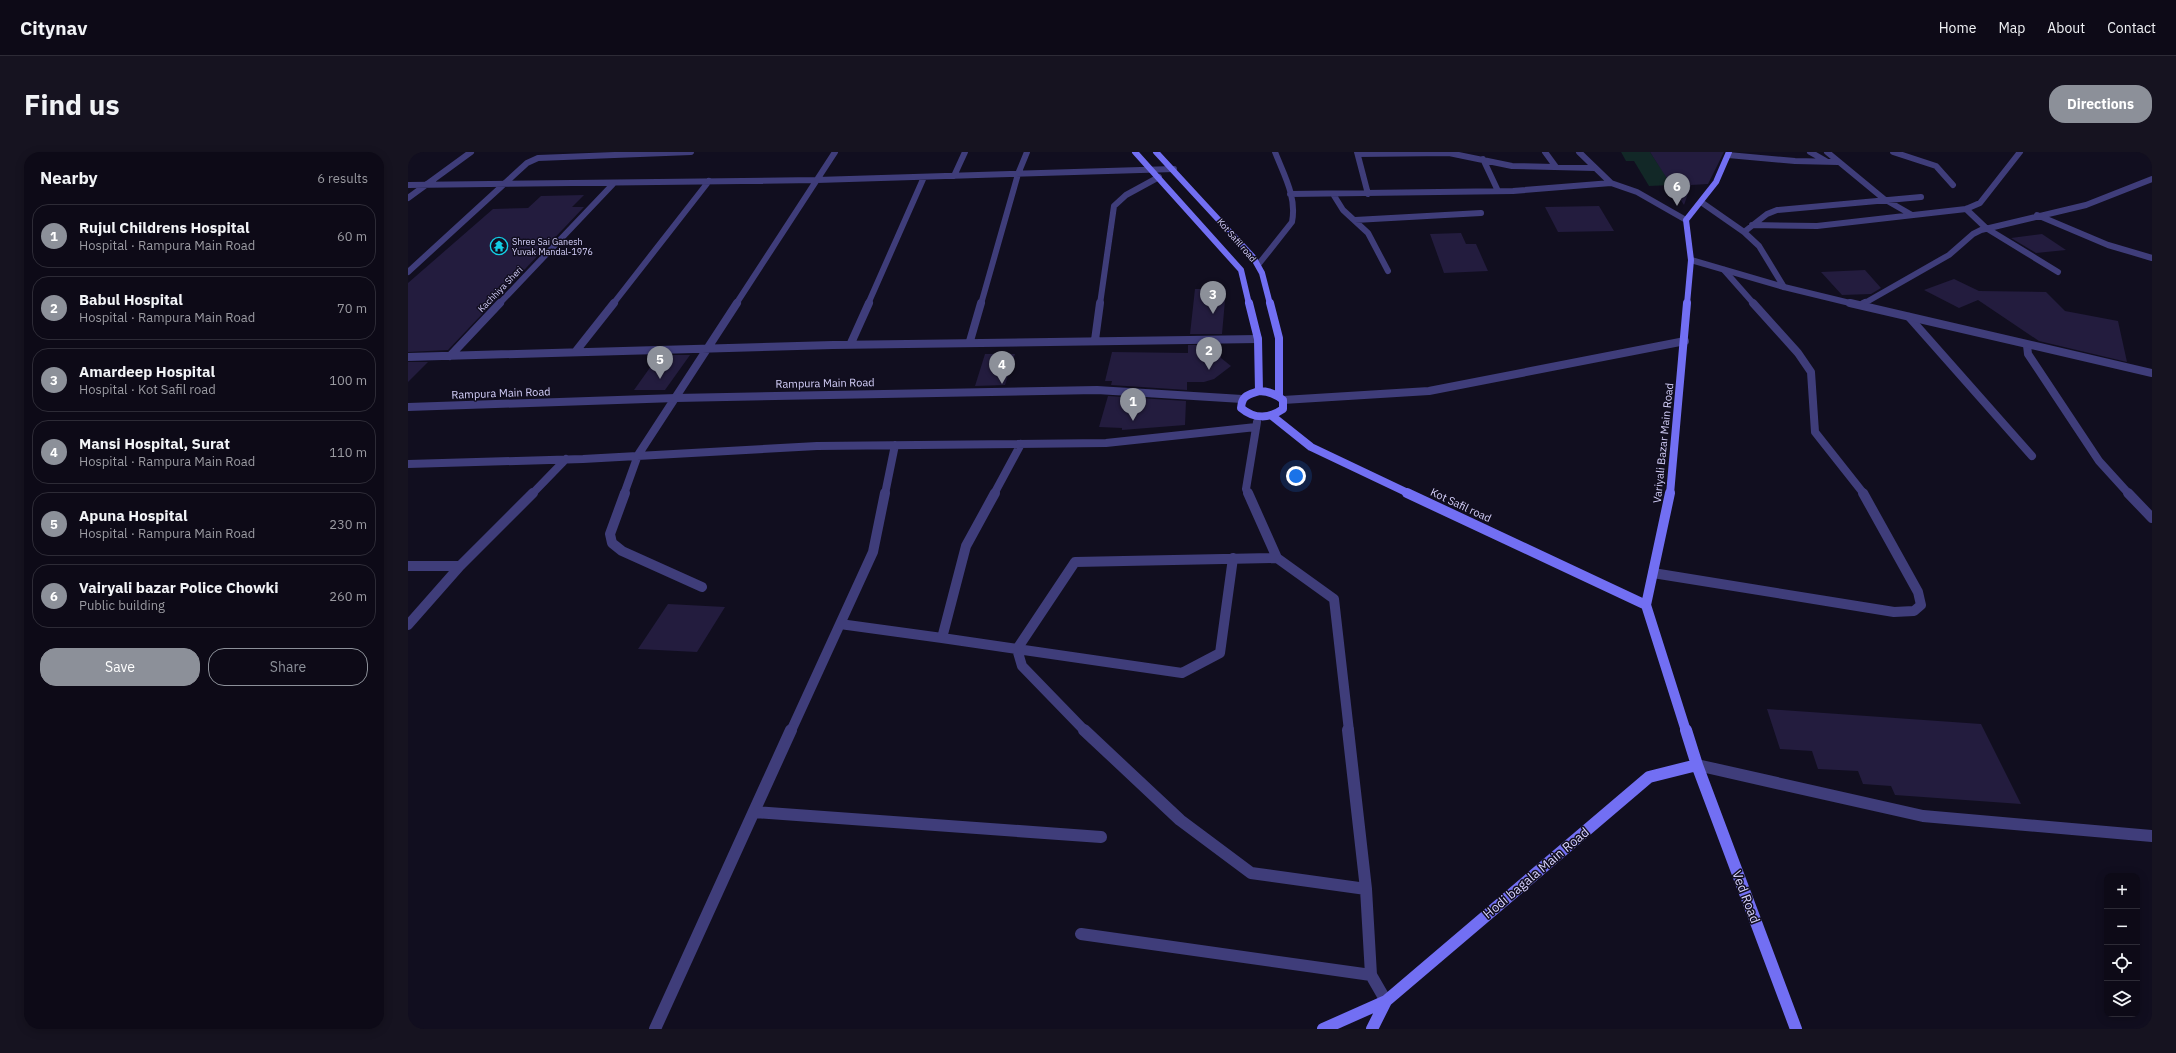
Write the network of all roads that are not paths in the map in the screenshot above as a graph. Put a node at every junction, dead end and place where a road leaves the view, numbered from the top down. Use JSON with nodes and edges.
{"nodes":[{"id":1,"x":471,"y":152,"type":"edge"},
{"id":2,"x":691,"y":152,"type":"edge"},
{"id":3,"x":835,"y":152,"type":"edge"},
{"id":4,"x":965,"y":152,"type":"edge"},
{"id":5,"x":1027,"y":152,"type":"edge"},
{"id":6,"x":1134,"y":152,"type":"edge"},
{"id":7,"x":1156,"y":152,"type":"edge"},
{"id":8,"x":1275,"y":152,"type":"edge"},
{"id":9,"x":1545,"y":152,"type":"edge"},
{"id":10,"x":1579,"y":152,"type":"edge"},
{"id":11,"x":1810,"y":152,"type":"edge"},
{"id":12,"x":1827,"y":152,"type":"edge"},
{"id":13,"x":1893,"y":152,"type":"edge"},
{"id":14,"x":2020,"y":152,"type":"edge"},
{"id":15,"x":1357,"y":153,"type":"edge"},
{"id":16,"x":1729,"y":153,"type":"edge"},
{"id":17,"x":576,"y":154,"type":"edge"},
{"id":18,"x":1483,"y":159,"type":"junction"},
{"id":19,"x":1827,"y":162,"type":"junction"},
{"id":20,"x":1838,"y":162,"type":"junction"},
{"id":21,"x":1556,"y":167,"type":"junction"},
{"id":22,"x":1595,"y":168,"type":"junction"},
{"id":23,"x":1174,"y":169,"type":"junction"},
{"id":24,"x":1154,"y":171,"type":"junction"},
{"id":25,"x":1018,"y":174,"type":"junction"},
{"id":26,"x":954,"y":176,"type":"junction"},
{"id":27,"x":924,"y":177,"type":"junction"},
{"id":28,"x":1159,"y":177,"type":"junction"},
{"id":29,"x":2152,"y":179,"type":"edge"},
{"id":30,"x":817,"y":180,"type":"junction"},
{"id":31,"x":709,"y":182,"type":"junction"},
{"id":32,"x":614,"y":183,"type":"junction"},
{"id":33,"x":1611,"y":183,"type":"junction"},
{"id":34,"x":506,"y":184,"type":"junction"},
{"id":35,"x":408,"y":185,"type":"edge"},
{"id":36,"x":425,"y":185,"type":"junction"},
{"id":37,"x":1953,"y":185,"type":"dead end"},
{"id":38,"x":1498,"y":191,"type":"junction"},
{"id":39,"x":1290,"y":194,"type":"junction"},
{"id":40,"x":1333,"y":194,"type":"junction"},
{"id":41,"x":1368,"y":194,"type":"junction"},
{"id":42,"x":1922,"y":197,"type":"dead end"},
{"id":43,"x":408,"y":198,"type":"edge"},
{"id":44,"x":1884,"y":200,"type":"junction"},
{"id":45,"x":1701,"y":202,"type":"junction"},
{"id":46,"x":1966,"y":209,"type":"junction"},
{"id":47,"x":1482,"y":213,"type":"dead end"},
{"id":48,"x":1912,"y":215,"type":"junction"},
{"id":49,"x":2037,"y":215,"type":"junction"},
{"id":50,"x":1355,"y":220,"type":"junction"},
{"id":51,"x":1686,"y":220,"type":"junction"},
{"id":52,"x":1752,"y":225,"type":"junction"},
{"id":53,"x":1986,"y":228,"type":"junction"},
{"id":54,"x":1744,"y":232,"type":"junction"},
{"id":55,"x":2152,"y":258,"type":"edge"},
{"id":56,"x":1691,"y":260,"type":"junction"},
{"id":57,"x":1258,"y":266,"type":"junction"},
{"id":58,"x":1724,"y":270,"type":"junction"},
{"id":59,"x":1388,"y":271,"type":"dead end"},
{"id":60,"x":408,"y":272,"type":"edge"},
{"id":61,"x":2058,"y":272,"type":"dead end"},
{"id":62,"x":1784,"y":287,"type":"junction"},
{"id":63,"x":1863,"y":304,"type":"junction"},
{"id":64,"x":1909,"y":317,"type":"junction"},
{"id":65,"x":1258,"y":338,"type":"junction"},
{"id":66,"x":1095,"y":340,"type":"junction"},
{"id":67,"x":970,"y":341,"type":"junction"},
{"id":68,"x":1685,"y":341,"type":"junction"},
{"id":69,"x":851,"y":344,"type":"junction"},
{"id":70,"x":2027,"y":346,"type":"junction"},
{"id":71,"x":709,"y":347,"type":"junction"},
{"id":72,"x":576,"y":351,"type":"junction"},
{"id":73,"x":450,"y":356,"type":"junction"},
{"id":74,"x":408,"y":357,"type":"edge"},
{"id":75,"x":2152,"y":373,"type":"edge"},
{"id":76,"x":1259,"y":391,"type":"junction"},
{"id":77,"x":676,"y":398,"type":"junction"},
{"id":78,"x":1281,"y":398,"type":"junction"},
{"id":79,"x":1242,"y":399,"type":"junction"},
{"id":80,"x":408,"y":407,"type":"edge"},
{"id":81,"x":1272,"y":416,"type":"junction"},
{"id":82,"x":1257,"y":422,"type":"junction"},
{"id":83,"x":1021,"y":444,"type":"junction"},
{"id":84,"x":895,"y":445,"type":"junction"},
{"id":85,"x":638,"y":455,"type":"junction"},
{"id":86,"x":2032,"y":456,"type":"dead end"},
{"id":87,"x":566,"y":459,"type":"junction"},
{"id":88,"x":408,"y":464,"type":"edge"},
{"id":89,"x":2152,"y":518,"type":"edge"},
{"id":90,"x":1233,"y":558,"type":"junction"},
{"id":91,"x":1277,"y":558,"type":"junction"},
{"id":92,"x":408,"y":566,"type":"edge"},
{"id":93,"x":460,"y":566,"type":"junction"},
{"id":94,"x":1653,"y":573,"type":"junction"},
{"id":95,"x":702,"y":588,"type":"dead end"},
{"id":96,"x":1646,"y":605,"type":"junction"},
{"id":97,"x":840,"y":624,"type":"junction"},
{"id":98,"x":408,"y":625,"type":"edge"},
{"id":99,"x":942,"y":638,"type":"junction"},
{"id":100,"x":1017,"y":649,"type":"junction"},
{"id":101,"x":1697,"y":765,"type":"junction"},
{"id":102,"x":754,"y":812,"type":"junction"},
{"id":103,"x":2152,"y":836,"type":"edge"},
{"id":104,"x":1101,"y":837,"type":"dead end"},
{"id":105,"x":1366,"y":889,"type":"junction"},
{"id":106,"x":1081,"y":934,"type":"dead end"},
{"id":107,"x":1371,"y":975,"type":"junction"},
{"id":108,"x":1386,"y":1001,"type":"junction"},
{"id":109,"x":654,"y":1029,"type":"edge"},
{"id":110,"x":1323,"y":1029,"type":"edge"},
{"id":111,"x":1372,"y":1029,"type":"edge"},
{"id":112,"x":1796,"y":1029,"type":"edge"}],
"edges":[{"from":1,"to":36,"type":"street"},
{"from":2,"to":17,"type":"street"},
{"from":3,"to":30,"type":"street"},
{"from":4,"to":26,"type":"street"},
{"from":5,"to":25,"type":"street"},
{"from":6,"to":24,"type":"main road","name":"Kot Safil road"},
{"from":7,"to":23,"type":"main road","name":"Kot Safil road"},
{"from":8,"to":39,"type":"street"},
{"from":9,"to":21,"type":"street"},
{"from":10,"to":22,"type":"street"},
{"from":11,"to":19,"type":"street"},
{"from":12,"to":20,"type":"street"},
{"from":13,"to":37,"type":"street"},
{"from":14,"to":46,"type":"street"},
{"from":15,"to":18,"type":"street"},
{"from":15,"to":41,"type":"street"},
{"from":16,"to":19,"type":"street"},
{"from":16,"to":45,"type":"main road"},
{"from":17,"to":34,"type":"street"},
{"from":18,"to":21,"type":"street"},
{"from":18,"to":38,"type":"street"},
{"from":19,"to":20,"type":"street"},
{"from":20,"to":44,"type":"street"},
{"from":21,"to":22,"type":"street"},
{"from":22,"to":33,"type":"street"},
{"from":23,"to":24,"type":"street"},
{"from":23,"to":57,"type":"main road","name":"Kot Safil road"},
{"from":24,"to":25,"type":"street"},
{"from":24,"to":28,"type":"main road","name":"Kot Safil road"},
{"from":25,"to":26,"type":"street"},
{"from":25,"to":67,"type":"street"},
{"from":26,"to":27,"type":"street"},
{"from":27,"to":30,"type":"street"},
{"from":27,"to":69,"type":"street"},
{"from":28,"to":65,"type":"main road","name":"Kot Safil road"},
{"from":28,"to":66,"type":"street"},
{"from":29,"to":49,"type":"street"},
{"from":30,"to":31,"type":"street"},
{"from":30,"to":71,"type":"street"},
{"from":31,"to":32,"type":"street"},
{"from":31,"to":72,"type":"street"},
{"from":32,"to":34,"type":"street"},
{"from":32,"to":73,"type":"street","name":"Kachhiya Sheri"},
{"from":33,"to":38,"type":"street"},
{"from":33,"to":51,"type":"street"},
{"from":34,"to":36,"type":"street"},
{"from":34,"to":60,"type":"street"},
{"from":35,"to":36,"type":"street"},
{"from":36,"to":43,"type":"street"},
{"from":38,"to":41,"type":"street"},
{"from":39,"to":40,"type":"street"},
{"from":39,"to":57,"type":"street"},
{"from":40,"to":41,"type":"street"},
{"from":40,"to":50,"type":"street"},
{"from":42,"to":44,"type":"street"},
{"from":44,"to":48,"type":"street"},
{"from":44,"to":52,"type":"street"},
{"from":45,"to":51,"type":"main road"},
{"from":45,"to":54,"type":"street"},
{"from":46,"to":48,"type":"street"},
{"from":46,"to":53,"type":"street"},
{"from":47,"to":50,"type":"street"},
{"from":48,"to":52,"type":"street"},
{"from":49,"to":53,"type":"street"},
{"from":49,"to":55,"type":"street"},
{"from":50,"to":59,"type":"street"},
{"from":51,"to":56,"type":"main road","name":"Variyali Bazar Main Road"},
{"from":52,"to":54,"type":"street"},
{"from":53,"to":61,"type":"street"},
{"from":53,"to":63,"type":"street"},
{"from":54,"to":62,"type":"street"},
{"from":56,"to":58,"type":"street"},
{"from":56,"to":68,"type":"main road","name":"Variyali Bazar Main Road"},
{"from":57,"to":78,"type":"main road","name":"Kot Safil road"},
{"from":58,"to":62,"type":"street"},
{"from":58,"to":94,"type":"street"},
{"from":62,"to":63,"type":"street"},
{"from":63,"to":64,"type":"street"},
{"from":64,"to":70,"type":"street"},
{"from":64,"to":86,"type":"street"},
{"from":65,"to":66,"type":"street"},
{"from":65,"to":76,"type":"main road","name":"Kot Safil road"},
{"from":66,"to":67,"type":"street"},
{"from":67,"to":69,"type":"street"},
{"from":68,"to":78,"type":"street"},
{"from":68,"to":94,"type":"main road","name":"Variyali Bazar Main Road"},
{"from":69,"to":71,"type":"street"},
{"from":70,"to":75,"type":"street"},
{"from":70,"to":89,"type":"street"},
{"from":71,"to":72,"type":"street"},
{"from":71,"to":77,"type":"street"},
{"from":72,"to":73,"type":"street"},
{"from":73,"to":74,"type":"street"},
{"from":76,"to":78,"type":"main road"},
{"from":76,"to":79,"type":"main road"},
{"from":77,"to":79,"type":"street","name":"Rampura Main Road"},
{"from":77,"to":80,"type":"street","name":"Rampura Main Road"},
{"from":77,"to":85,"type":"street"},
{"from":78,"to":81,"type":"main road"},
{"from":79,"to":82,"type":"main road"},
{"from":81,"to":82,"type":"main road"},
{"from":81,"to":96,"type":"main road","name":"Kot Safil road"},
{"from":82,"to":83,"type":"street"},
{"from":82,"to":91,"type":"street"},
{"from":83,"to":84,"type":"street"},
{"from":83,"to":99,"type":"street"},
{"from":84,"to":85,"type":"street"},
{"from":84,"to":97,"type":"street"},
{"from":85,"to":87,"type":"street"},
{"from":85,"to":95,"type":"street"},
{"from":87,"to":88,"type":"street"},
{"from":87,"to":93,"type":"street"},
{"from":90,"to":91,"type":"street"},
{"from":90,"to":100,"type":"street"},
{"from":90,"to":100,"type":"street"},
{"from":91,"to":105,"type":"street"},
{"from":92,"to":93,"type":"street"},
{"from":93,"to":98,"type":"street"},
{"from":94,"to":96,"type":"main road","name":"Variyali Bazar Main Road"},
{"from":96,"to":101,"type":"main road"},
{"from":97,"to":99,"type":"street"},
{"from":97,"to":102,"type":"street"},
{"from":99,"to":100,"type":"street"},
{"from":100,"to":105,"type":"street"},
{"from":101,"to":103,"type":"street"},
{"from":101,"to":108,"type":"main road","name":"Hodi bagala Main Road"},
{"from":101,"to":112,"type":"main road","name":"Ved Road"},
{"from":102,"to":104,"type":"street"},
{"from":102,"to":109,"type":"street"},
{"from":105,"to":107,"type":"street"},
{"from":106,"to":107,"type":"street"},
{"from":107,"to":108,"type":"street"},
{"from":108,"to":110,"type":"main road","name":"Hodi bagala Main Road"},
{"from":108,"to":111,"type":"main road","name":"Hodi bagala Main Road"}]}
